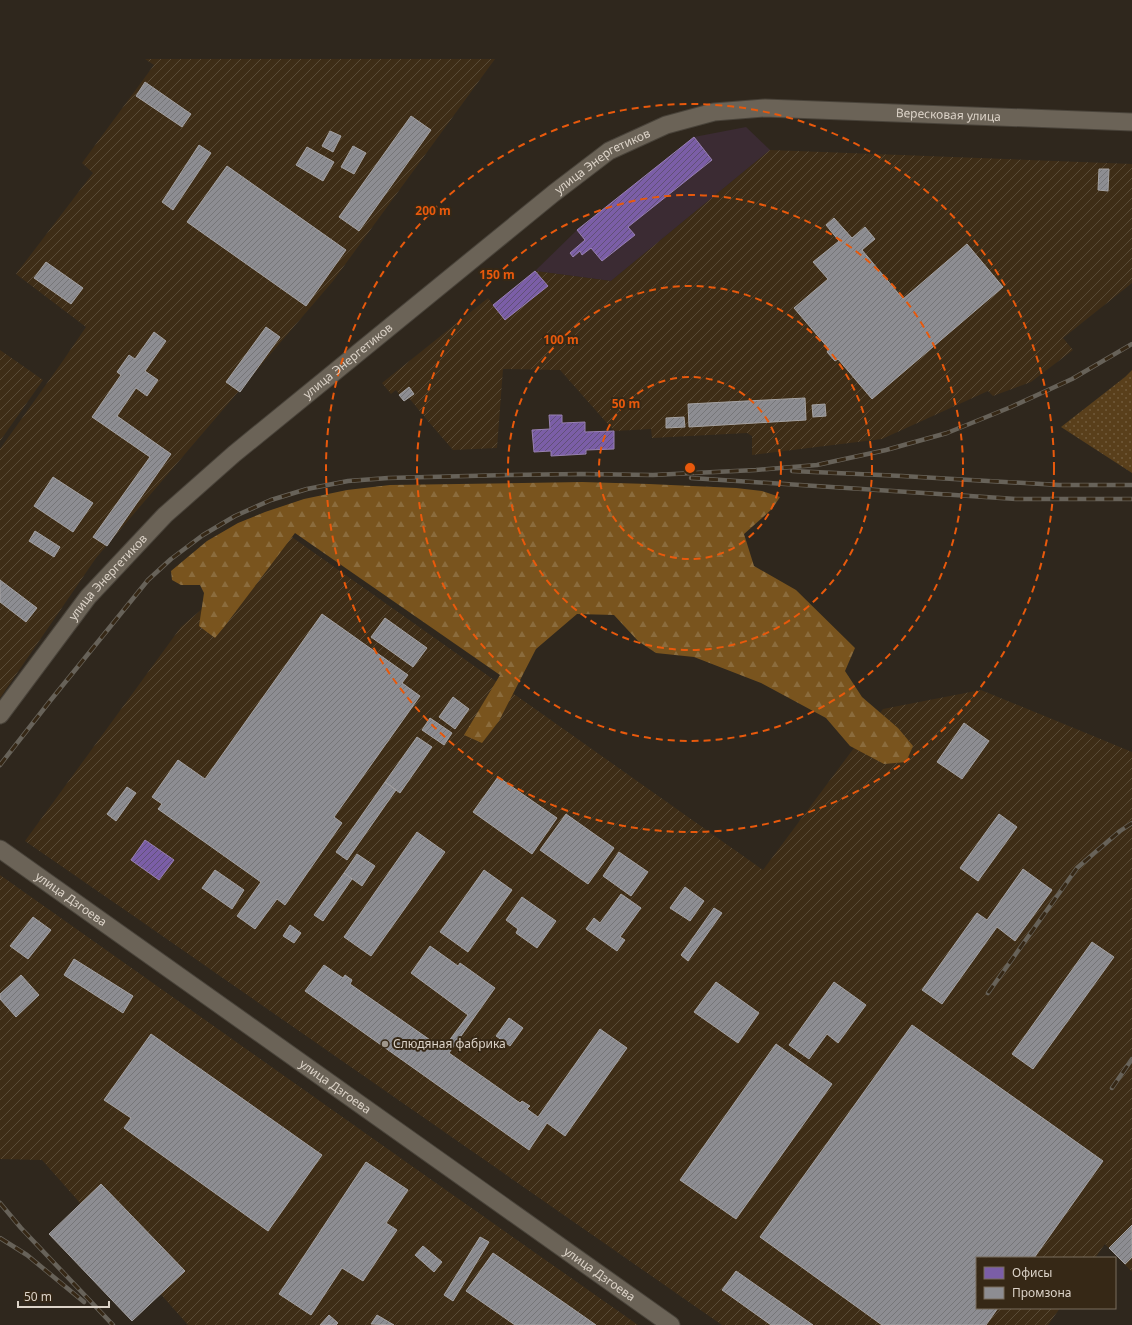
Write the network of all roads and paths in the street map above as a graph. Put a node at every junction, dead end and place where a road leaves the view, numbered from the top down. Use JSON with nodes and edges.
{"nodes":[{"id":1,"x":765,"y":108,"type":"joint"},
{"id":2,"x":1132,"y":122,"type":"edge"},
{"id":3,"x":0,"y":715,"type":"edge"},
{"id":4,"x":0,"y":849,"type":"edge"},
{"id":5,"x":671,"y":1325,"type":"edge"}],
"edges":[{"from":1,"to":2,"type":"street","name":"Вересковая улица"},
{"from":1,"to":3,"type":"street","name":"улица Энергетиков"},
{"from":4,"to":5,"type":"street","name":"улица Дзгоева"}]}
